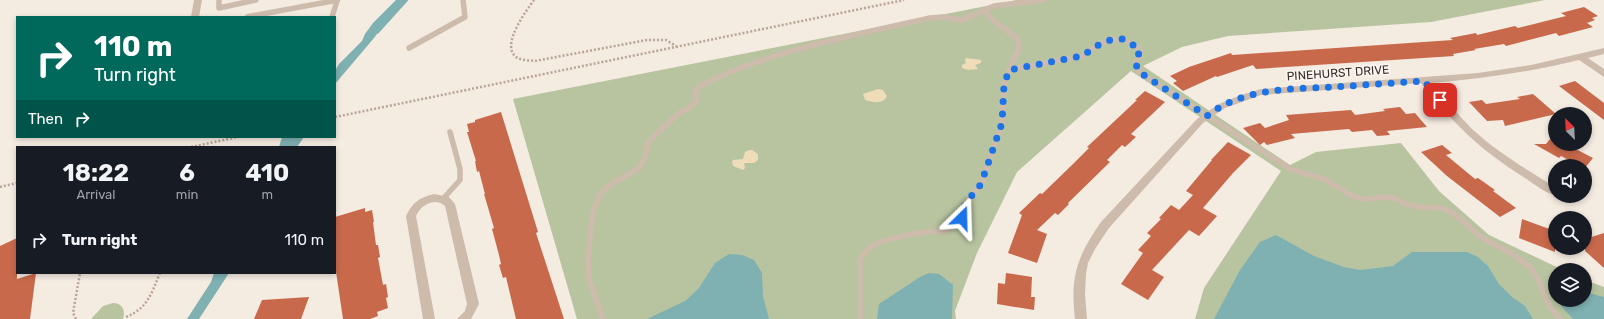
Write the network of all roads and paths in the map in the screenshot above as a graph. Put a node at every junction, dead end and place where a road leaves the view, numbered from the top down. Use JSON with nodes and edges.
{"nodes":[{"id":1,"x":198,"y":0,"type":"edge"},
{"id":2,"x":219,"y":0,"type":"edge"},
{"id":3,"x":256,"y":0,"type":"edge"},
{"id":4,"x":462,"y":0,"type":"edge"},
{"id":5,"x":534,"y":0,"type":"edge"},
{"id":6,"x":904,"y":0,"type":"edge"},
{"id":7,"x":1044,"y":0,"type":"edge"},
{"id":8,"x":337,"y":1,"type":"edge"},
{"id":9,"x":986,"y":10,"type":"junction"},
{"id":10,"x":195,"y":16,"type":"edge"},
{"id":11,"x":253,"y":16,"type":"edge"},
{"id":12,"x":332,"y":16,"type":"edge"},
{"id":13,"x":677,"y":46,"type":"junction"},
{"id":14,"x":409,"y":48,"type":"dead end"},
{"id":15,"x":1604,"y":51,"type":"edge"},
{"id":16,"x":1581,"y":57,"type":"junction"},
{"id":17,"x":1009,"y":70,"type":"junction"},
{"id":18,"x":1604,"y":74,"type":"edge"},
{"id":19,"x":1424,"y":81,"type":"junction"},
{"id":20,"x":1207,"y":116,"type":"junction"},
{"id":21,"x":336,"y":117,"type":"edge"},
{"id":22,"x":450,"y":132,"type":"dead end"},
{"id":23,"x":233,"y":138,"type":"edge"},
{"id":24,"x":196,"y":146,"type":"edge"},
{"id":25,"x":16,"y":183,"type":"edge"},
{"id":26,"x":0,"y":187,"type":"edge"},
{"id":27,"x":1548,"y":187,"type":"edge"},
{"id":28,"x":443,"y":199,"type":"junction"},
{"id":29,"x":80,"y":274,"type":"edge"},
{"id":30,"x":160,"y":274,"type":"edge"},
{"id":31,"x":126,"y":317,"type":"dead end"},
{"id":32,"x":76,"y":319,"type":"edge"},
{"id":33,"x":429,"y":319,"type":"edge"},
{"id":34,"x":463,"y":319,"type":"edge"},
{"id":35,"x":603,"y":319,"type":"edge"},
{"id":36,"x":860,"y":319,"type":"edge"},
{"id":37,"x":1081,"y":319,"type":"edge"},
{"id":38,"x":1560,"y":319,"type":"edge"}],
"edges":[{"from":1,"to":10,"type":"street"},
{"from":2,"to":3,"type":"lane"},
{"from":4,"to":14,"type":"lane"},
{"from":5,"to":13,"type":"path"},
{"from":6,"to":13,"type":"path"},
{"from":7,"to":9,"type":"lane"},
{"from":8,"to":11,"type":"street"},
{"from":8,"to":12,"type":"lane"},
{"from":9,"to":17,"type":"lane"},
{"from":9,"to":35,"type":"lane"},
{"from":13,"to":21,"type":"path"},
{"from":15,"to":16,"type":"street","name":"PINEHURST DRIVE"},
{"from":16,"to":18,"type":"street"},
{"from":16,"to":19,"type":"street","name":"PINEHURST DRIVE"},
{"from":17,"to":20,"type":"lane"},
{"from":17,"to":36,"type":"lane"},
{"from":19,"to":20,"type":"street","name":"PINEHURST DRIVE"},
{"from":19,"to":27,"type":"street"},
{"from":20,"to":37,"type":"street","name":"PINEHURST DRIVE"},
{"from":20,"to":38,"type":"lane"},
{"from":22,"to":28,"type":"lane"},
{"from":23,"to":24,"type":"path"},
{"from":25,"to":26,"type":"path"},
{"from":28,"to":33,"type":"street"},
{"from":28,"to":34,"type":"street"},
{"from":29,"to":32,"type":"path"},
{"from":30,"to":31,"type":"path"}]}
